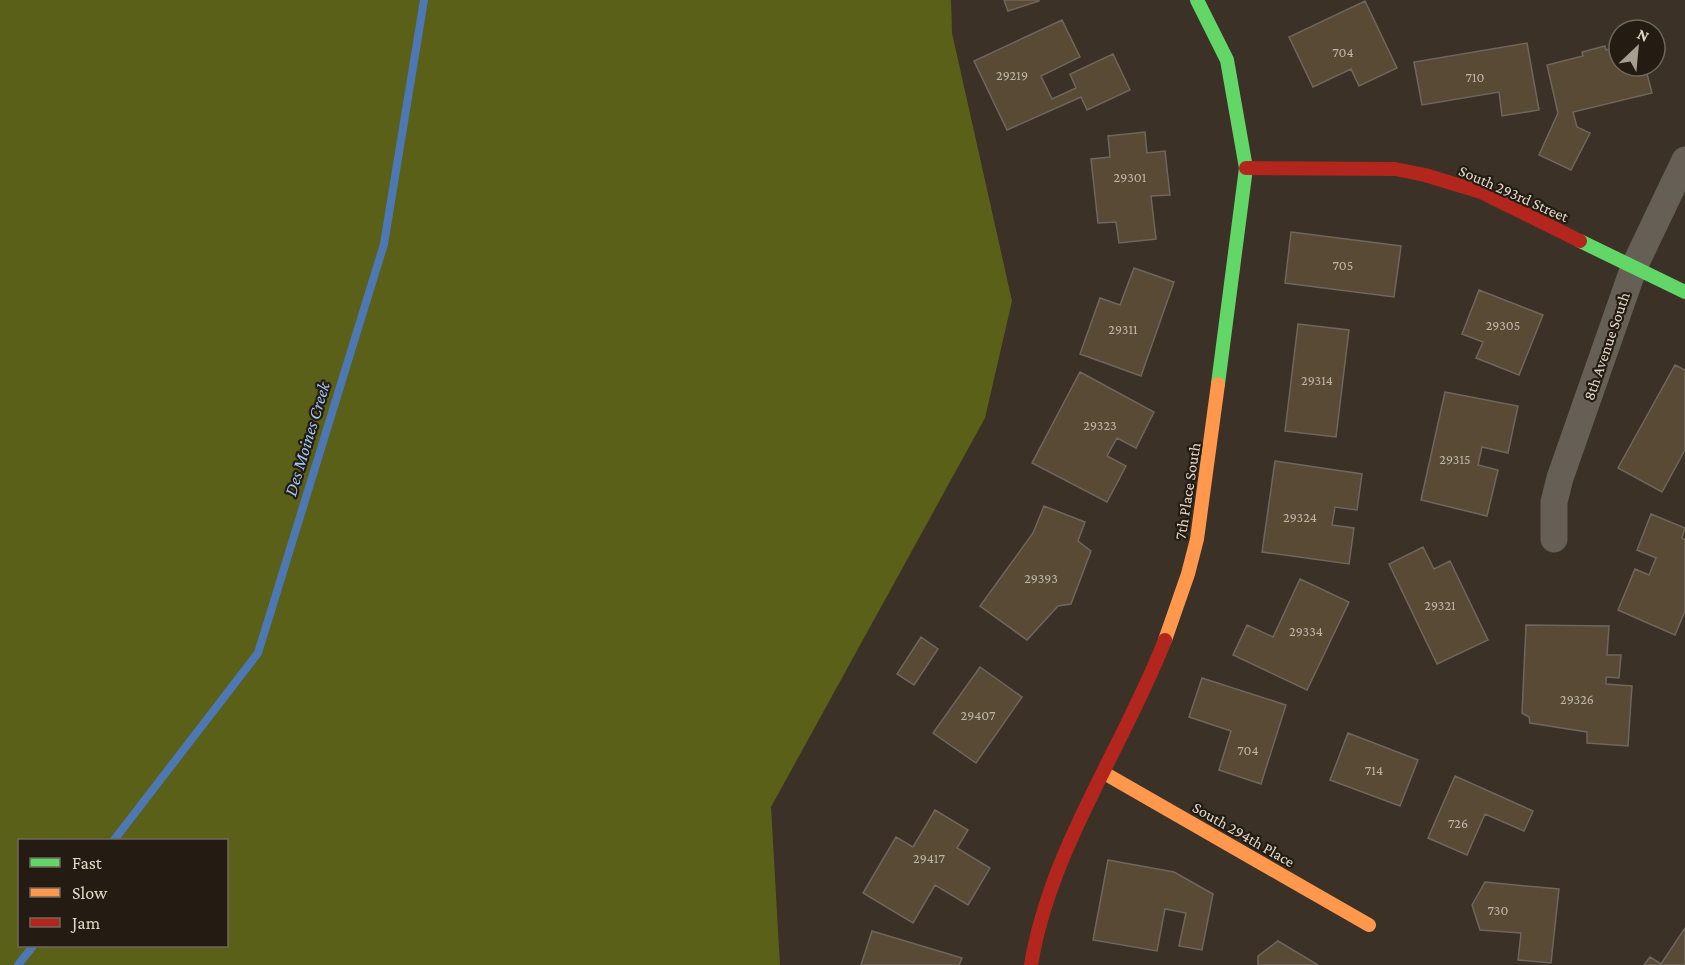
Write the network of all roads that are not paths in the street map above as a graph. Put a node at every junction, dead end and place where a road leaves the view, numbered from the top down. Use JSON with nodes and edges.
{"nodes":[{"id":1,"x":1197,"y":0,"type":"edge"},
{"id":2,"x":1685,"y":160,"type":"edge"},
{"id":3,"x":1246,"y":168,"type":"junction"},
{"id":4,"x":1634,"y":267,"type":"junction"},
{"id":5,"x":1685,"y":292,"type":"edge"},
{"id":6,"x":1554,"y":539,"type":"dead end"},
{"id":7,"x":1104,"y":773,"type":"junction"},
{"id":8,"x":1369,"y":925,"type":"dead end"},
{"id":9,"x":1031,"y":965,"type":"edge"}],
"edges":[{"from":1,"to":3,"type":"street","name":"7th Place South"},
{"from":2,"to":4,"type":"street","name":"8th Avenue South"},
{"from":3,"to":4,"type":"street","name":"South 293rd Street"},
{"from":3,"to":7,"type":"street","name":"7th Place South"},
{"from":4,"to":5,"type":"street","name":"South 293rd Street"},
{"from":4,"to":6,"type":"street","name":"8th Avenue South"},
{"from":7,"to":8,"type":"street","name":"South 294th Place"},
{"from":7,"to":9,"type":"street","name":"7th Place South"}]}
